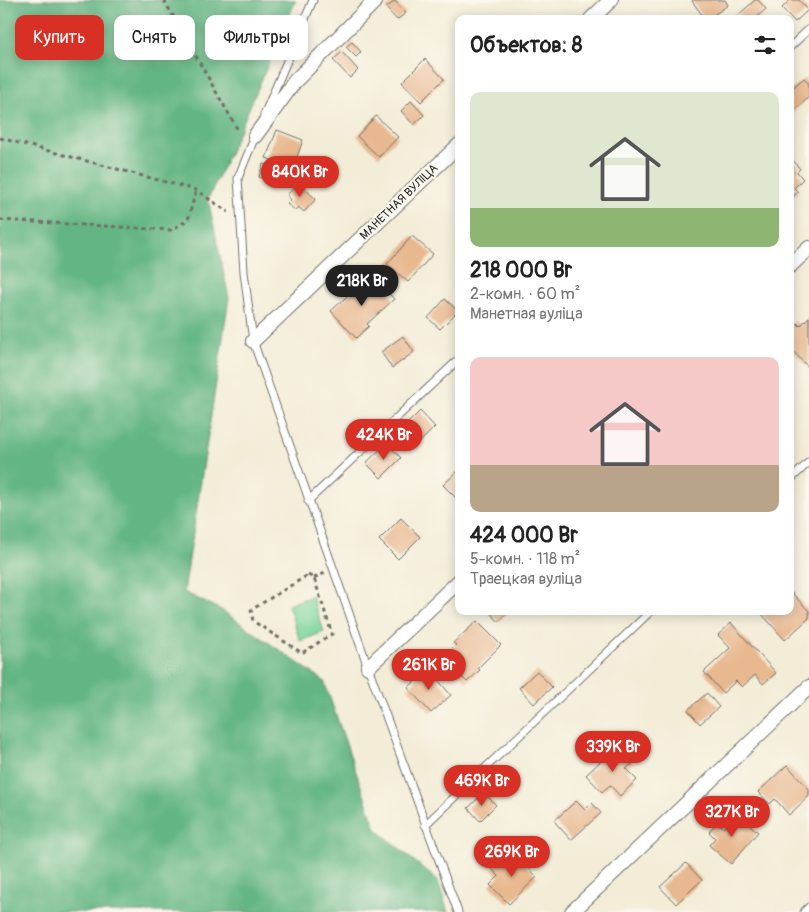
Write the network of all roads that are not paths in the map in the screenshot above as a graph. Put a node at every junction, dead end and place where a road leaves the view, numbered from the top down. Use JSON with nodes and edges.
{"nodes":[{"id":1,"x":313,"y":0,"type":"edge"},
{"id":2,"x":376,"y":0,"type":"edge"},
{"id":3,"x":611,"y":0,"type":"edge"},
{"id":4,"x":596,"y":15,"type":"edge"},
{"id":5,"x":809,"y":29,"type":"edge"},
{"id":6,"x":794,"y":43,"type":"edge"},
{"id":7,"x":255,"y":136,"type":"junction"},
{"id":8,"x":455,"y":149,"type":"edge"},
{"id":9,"x":809,"y":248,"type":"edge"},
{"id":10,"x":794,"y":262,"type":"edge"},
{"id":11,"x":253,"y":341,"type":"junction"},
{"id":12,"x":455,"y":363,"type":"edge"},
{"id":13,"x":809,"y":462,"type":"edge"},
{"id":14,"x":794,"y":476,"type":"edge"},
{"id":15,"x":308,"y":501,"type":"junction"},
{"id":16,"x":455,"y":585,"type":"edge"},
{"id":17,"x":647,"y":615,"type":"edge"},
{"id":18,"x":368,"y":667,"type":"junction"},
{"id":19,"x":809,"y":686,"type":"edge"},
{"id":20,"x":425,"y":825,"type":"junction"},
{"id":21,"x":809,"y":908,"type":"edge"},
{"id":22,"x":458,"y":912,"type":"edge"},
{"id":23,"x":572,"y":912,"type":"edge"},
{"id":24,"x":804,"y":912,"type":"edge"}],
"edges":[{"from":1,"to":7,"type":"lane"},
{"from":2,"to":7,"type":"street"},
{"from":3,"to":4,"type":"street"},
{"from":5,"to":6,"type":"lane"},
{"from":7,"to":11,"type":"lane"},
{"from":8,"to":11,"type":"street","name":"МАНЕТНАЯ ВУЛІЦА"},
{"from":9,"to":10,"type":"street"},
{"from":11,"to":15,"type":"lane"},
{"from":12,"to":15,"type":"lane"},
{"from":13,"to":14,"type":"lane"},
{"from":15,"to":18,"type":"lane"},
{"from":16,"to":18,"type":"street"},
{"from":17,"to":20,"type":"lane"},
{"from":18,"to":20,"type":"lane"},
{"from":19,"to":23,"type":"street"},
{"from":20,"to":22,"type":"lane"},
{"from":21,"to":24,"type":"lane"}]}
